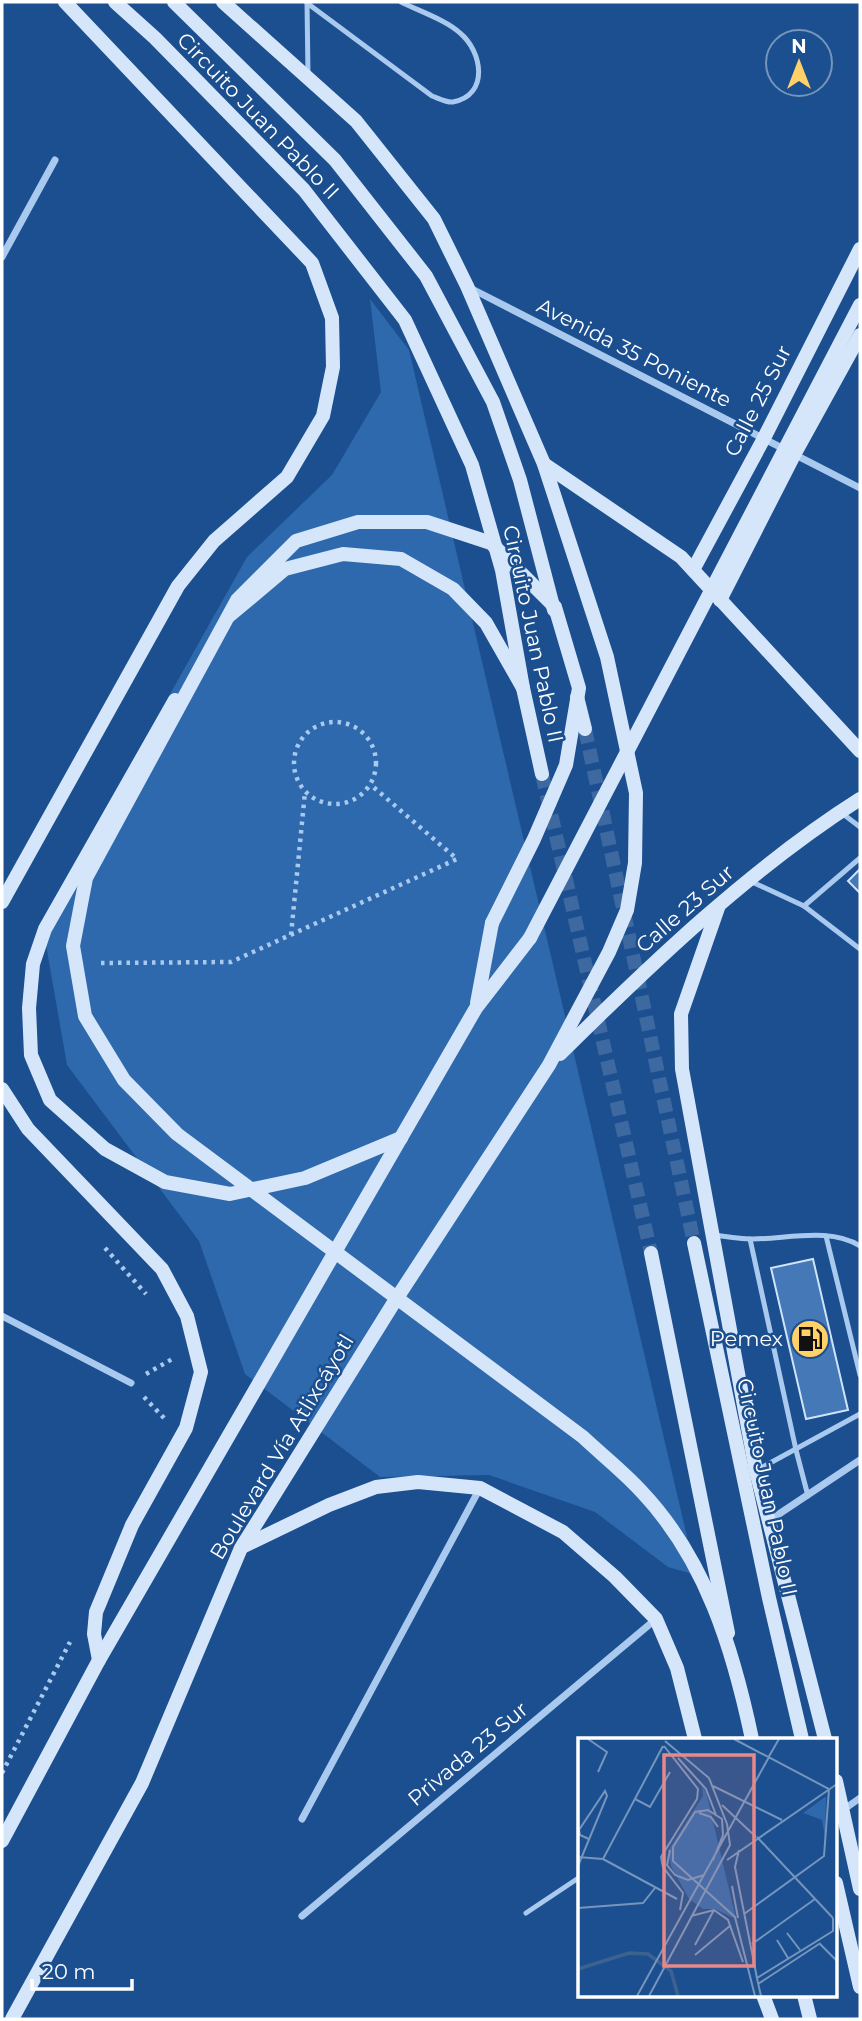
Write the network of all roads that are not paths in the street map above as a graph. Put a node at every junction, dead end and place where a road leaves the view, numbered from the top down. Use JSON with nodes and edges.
{"nodes":[{"id":1,"x":65,"y":2,"type":"edge"},
{"id":2,"x":115,"y":2,"type":"edge"},
{"id":3,"x":174,"y":2,"type":"edge"},
{"id":4,"x":223,"y":2,"type":"edge"},
{"id":5,"x":307,"y":2,"type":"edge"},
{"id":6,"x":401,"y":2,"type":"edge"},
{"id":7,"x":308,"y":79,"type":"junction"},
{"id":8,"x":55,"y":160,"type":"dead end"},
{"id":9,"x":860,"y":249,"type":"edge"},
{"id":10,"x":2,"y":257,"type":"edge"},
{"id":11,"x":467,"y":286,"type":"junction"},
{"id":12,"x":860,"y":304,"type":"edge"},
{"id":13,"x":860,"y":335,"type":"edge"},
{"id":14,"x":763,"y":440,"type":"junction"},
{"id":15,"x":794,"y":455,"type":"junction"},
{"id":16,"x":544,"y":464,"type":"junction"},
{"id":17,"x":860,"y":488,"type":"edge"},
{"id":18,"x":693,"y":570,"type":"junction"},
{"id":19,"x":720,"y":600,"type":"junction"},
{"id":20,"x":523,"y":688,"type":"junction"},
{"id":21,"x":585,"y":729,"type":"tunnel mouth"},
{"id":22,"x":860,"y":751,"type":"edge"},
{"id":23,"x":542,"y":774,"type":"tunnel mouth"},
{"id":24,"x":860,"y":799,"type":"edge"},
{"id":25,"x":840,"y":811,"type":"junction"},
{"id":26,"x":860,"y":827,"type":"edge"},
{"id":27,"x":860,"y":858,"type":"edge"},
{"id":28,"x":749,"y":880,"type":"junction"},
{"id":29,"x":2,"y":902,"type":"edge"},
{"id":30,"x":804,"y":906,"type":"junction"},
{"id":31,"x":718,"y":908,"type":"junction"},
{"id":32,"x":860,"y":949,"type":"edge"},
{"id":33,"x":476,"y":1007,"type":"junction"},
{"id":34,"x":549,"y":1065,"type":"junction"},
{"id":35,"x":2,"y":1089,"type":"edge"},
{"id":36,"x":401,"y":1138,"type":"junction"},
{"id":37,"x":712,"y":1235,"type":"junction"},
{"id":38,"x":826,"y":1236,"type":"junction"},
{"id":39,"x":750,"y":1239,"type":"junction"},
{"id":40,"x":694,"y":1243,"type":"tunnel mouth"},
{"id":41,"x":860,"y":1246,"type":"edge"},
{"id":42,"x":651,"y":1253,"type":"tunnel mouth"},
{"id":43,"x":2,"y":1316,"type":"edge"},
{"id":44,"x":860,"y":1375,"type":"edge"},
{"id":45,"x":131,"y":1383,"type":"road end"},
{"id":46,"x":860,"y":1414,"type":"edge"},
{"id":47,"x":796,"y":1450,"type":"junction"},
{"id":48,"x":860,"y":1460,"type":"edge"},
{"id":49,"x":756,"y":1471,"type":"junction"},
{"id":50,"x":480,"y":1488,"type":"junction"},
{"id":51,"x":808,"y":1496,"type":"junction"},
{"id":52,"x":770,"y":1520,"type":"junction"},
{"id":53,"x":241,"y":1548,"type":"junction"},
{"id":54,"x":656,"y":1619,"type":"junction"},
{"id":55,"x":99,"y":1660,"type":"junction"},
{"id":56,"x":695,"y":1738,"type":"edge"},
{"id":57,"x":751,"y":1738,"type":"edge"},
{"id":58,"x":751,"y":1738,"type":"edge"},
{"id":59,"x":802,"y":1738,"type":"edge"},
{"id":60,"x":825,"y":1738,"type":"edge"},
{"id":61,"x":838,"y":1789,"type":"edge"},
{"id":62,"x":860,"y":1798,"type":"edge"},
{"id":63,"x":843,"y":1810,"type":"junction"},
{"id":64,"x":302,"y":1819,"type":"dead end"},
{"id":65,"x":2,"y":1841,"type":"edge"},
{"id":66,"x":578,"y":1878,"type":"edge"},
{"id":67,"x":860,"y":1889,"type":"edge"},
{"id":68,"x":838,"y":1892,"type":"edge"},
{"id":69,"x":526,"y":1913,"type":"dead end"},
{"id":70,"x":302,"y":1916,"type":"dead end"},
{"id":71,"x":860,"y":1987,"type":"edge"},
{"id":72,"x":764,"y":1996,"type":"edge"},
{"id":73,"x":803,"y":1996,"type":"edge"},
{"id":74,"x":767,"y":2017,"type":"edge"},
{"id":75,"x":12,"y":2019,"type":"edge"},
{"id":76,"x":807,"y":2019,"type":"edge"}],
"edges":[{"from":1,"to":29,"type":"main road"},
{"from":2,"to":20,"type":"main road","name":"Circuito Juan Pablo II"},
{"from":3,"to":21,"type":"main road","name":"Circuito Juan Pablo II"},
{"from":4,"to":7,"type":"main road"},
{"from":5,"to":6,"type":"lane"},
{"from":5,"to":7,"type":"lane"},
{"from":7,"to":11,"type":"main road"},
{"from":8,"to":10,"type":"street"},
{"from":9,"to":14,"type":"main road","name":"Calle 25 Sur"},
{"from":11,"to":14,"type":"street","name":"Avenida 35 Poniente"},
{"from":11,"to":16,"type":"main road"},
{"from":12,"to":33,"type":"main road","bridge":true},
{"from":13,"to":15,"type":"main road"},
{"from":14,"to":15,"type":"street","name":"Avenida 35 Poniente"},
{"from":14,"to":18,"type":"main road","name":"Calle 25 Sur"},
{"from":15,"to":17,"type":"street","name":"Avenida 35 Poniente"},
{"from":15,"to":19,"type":"main road"},
{"from":16,"to":18,"type":"main road"},
{"from":16,"to":34,"type":"main road"},
{"from":18,"to":19,"type":"main road"},
{"from":19,"to":22,"type":"main road"},
{"from":20,"to":23,"type":"main road","name":"Circuito Juan Pablo II"},
{"from":20,"to":36,"type":"main road"},
{"from":24,"to":25,"type":"main road","name":"Calle 23 Sur"},
{"from":25,"to":26,"type":"lane"},
{"from":25,"to":28,"type":"main road","name":"Calle 23 Sur"},
{"from":27,"to":30,"type":"lane"},
{"from":28,"to":30,"type":"lane"},
{"from":28,"to":31,"type":"main road","name":"Calle 23 Sur"},
{"from":30,"to":32,"type":"lane"},
{"from":31,"to":34,"type":"main road","name":"Calle 23 Sur"},
{"from":31,"to":37,"type":"main road"},
{"from":33,"to":36,"type":"main road"},
{"from":33,"to":57,"type":"main road","bridge":true},
{"from":34,"to":53,"type":"main road","name":"Boulevard Vía Atlixcáyotl"},
{"from":35,"to":55,"type":"main road"},
{"from":36,"to":55,"type":"main road"},
{"from":37,"to":39,"type":"lane"},
{"from":37,"to":49,"type":"main road"},
{"from":38,"to":39,"type":"lane"},
{"from":38,"to":41,"type":"lane"},
{"from":38,"to":44,"type":"lane"},
{"from":39,"to":47,"type":"lane"},
{"from":40,"to":59,"type":"main road","name":"Circuito Juan Pablo II"},
{"from":42,"to":58,"type":"main road"},
{"from":43,"to":45,"type":"street"},
{"from":46,"to":47,"type":"lane"},
{"from":47,"to":49,"type":"lane"},
{"from":47,"to":51,"type":"lane"},
{"from":48,"to":51,"type":"street"},
{"from":49,"to":52,"type":"main road"},
{"from":50,"to":53,"type":"main road"},
{"from":50,"to":54,"type":"main road"},
{"from":50,"to":64,"type":"street"},
{"from":51,"to":52,"type":"street"},
{"from":52,"to":60,"type":"main road"},
{"from":53,"to":75,"type":"main road","name":"Boulevard Vía Atlixcáyotl"},
{"from":54,"to":56,"type":"main road"},
{"from":54,"to":70,"type":"street","name":"Privada 23 Sur"},
{"from":55,"to":65,"type":"main road"},
{"from":61,"to":63,"type":"main road"},
{"from":62,"to":63,"type":"street"},
{"from":63,"to":67,"type":"main road"},
{"from":66,"to":69,"type":"lane"},
{"from":68,"to":71,"type":"main road"},
{"from":72,"to":74,"type":"main road"},
{"from":73,"to":76,"type":"main road"}]}
